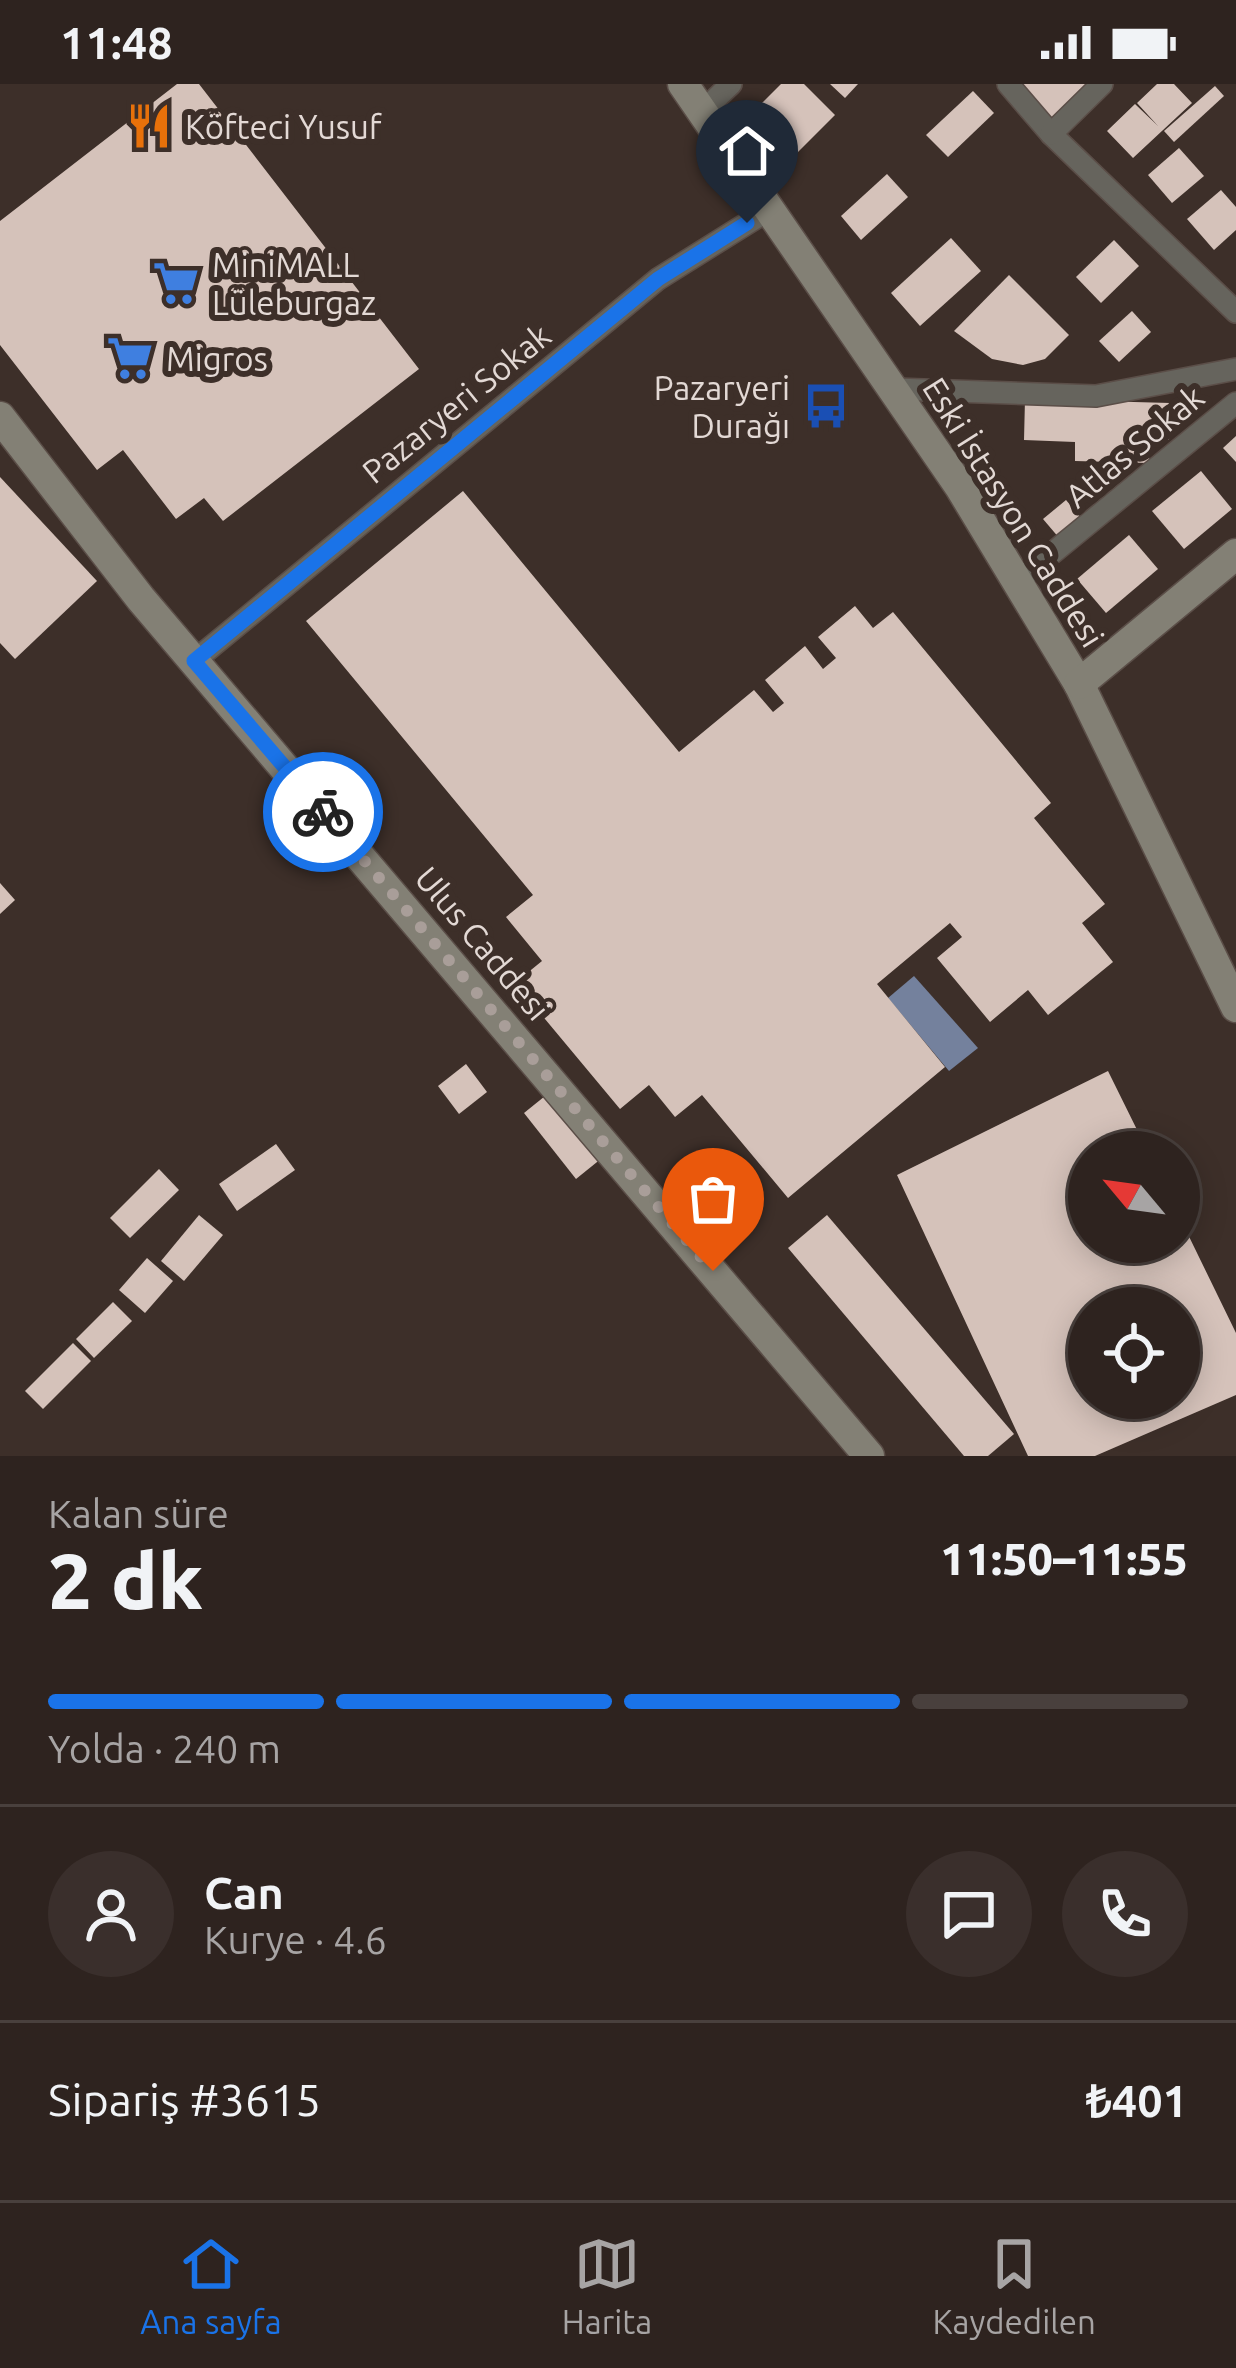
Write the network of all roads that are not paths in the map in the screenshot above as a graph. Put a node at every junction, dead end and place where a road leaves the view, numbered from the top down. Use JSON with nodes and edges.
{"nodes":[{"id":1,"x":682,"y":84,"type":"edge"},
{"id":2,"x":731,"y":84,"type":"edge"},
{"id":3,"x":1008,"y":84,"type":"edge"},
{"id":4,"x":1102,"y":84,"type":"edge"},
{"id":5,"x":702,"y":112,"type":"junction"},
{"id":6,"x":1051,"y":134,"type":"junction"},
{"id":7,"x":770,"y":209,"type":"junction"},
{"id":8,"x":1236,"y":313,"type":"edge"},
{"id":9,"x":1236,"y":369,"type":"edge"},
{"id":10,"x":895,"y":388,"type":"junction"},
{"id":11,"x":1236,"y":403,"type":"edge"},
{"id":12,"x":0,"y":417,"type":"edge"},
{"id":13,"x":1236,"y":554,"type":"edge"},
{"id":14,"x":1018,"y":582,"type":"junction"},
{"id":15,"x":194,"y":661,"type":"junction"},
{"id":16,"x":1078,"y":684,"type":"junction"},
{"id":17,"x":1236,"y":1007,"type":"edge"},
{"id":18,"x":869,"y":1456,"type":"edge"}],
"edges":[{"from":1,"to":5,"type":"street","name":"Eski İstasyon Caddesi"},
{"from":2,"to":5,"type":"street"},
{"from":3,"to":6,"type":"street"},
{"from":4,"to":6,"type":"street"},
{"from":5,"to":7,"type":"street","name":"Eski İstasyon Caddesi"},
{"from":6,"to":8,"type":"street"},
{"from":7,"to":10,"type":"street","name":"Eski İstasyon Caddesi"},
{"from":7,"to":15,"type":"street","name":"Pazaryeri Sokak"},
{"from":9,"to":10,"type":"street"},
{"from":10,"to":14,"type":"street","name":"Eski İstasyon Caddesi"},
{"from":11,"to":14,"type":"street","name":"Atlas Sokak"},
{"from":12,"to":15,"type":"street","name":"Ulus Caddesi"},
{"from":13,"to":16,"type":"street"},
{"from":14,"to":16,"type":"street","name":"Eski İstasyon Caddesi"},
{"from":15,"to":18,"type":"street","name":"Ulus Caddesi"},
{"from":16,"to":17,"type":"street","name":"Eski İstasyon Caddesi"}]}
